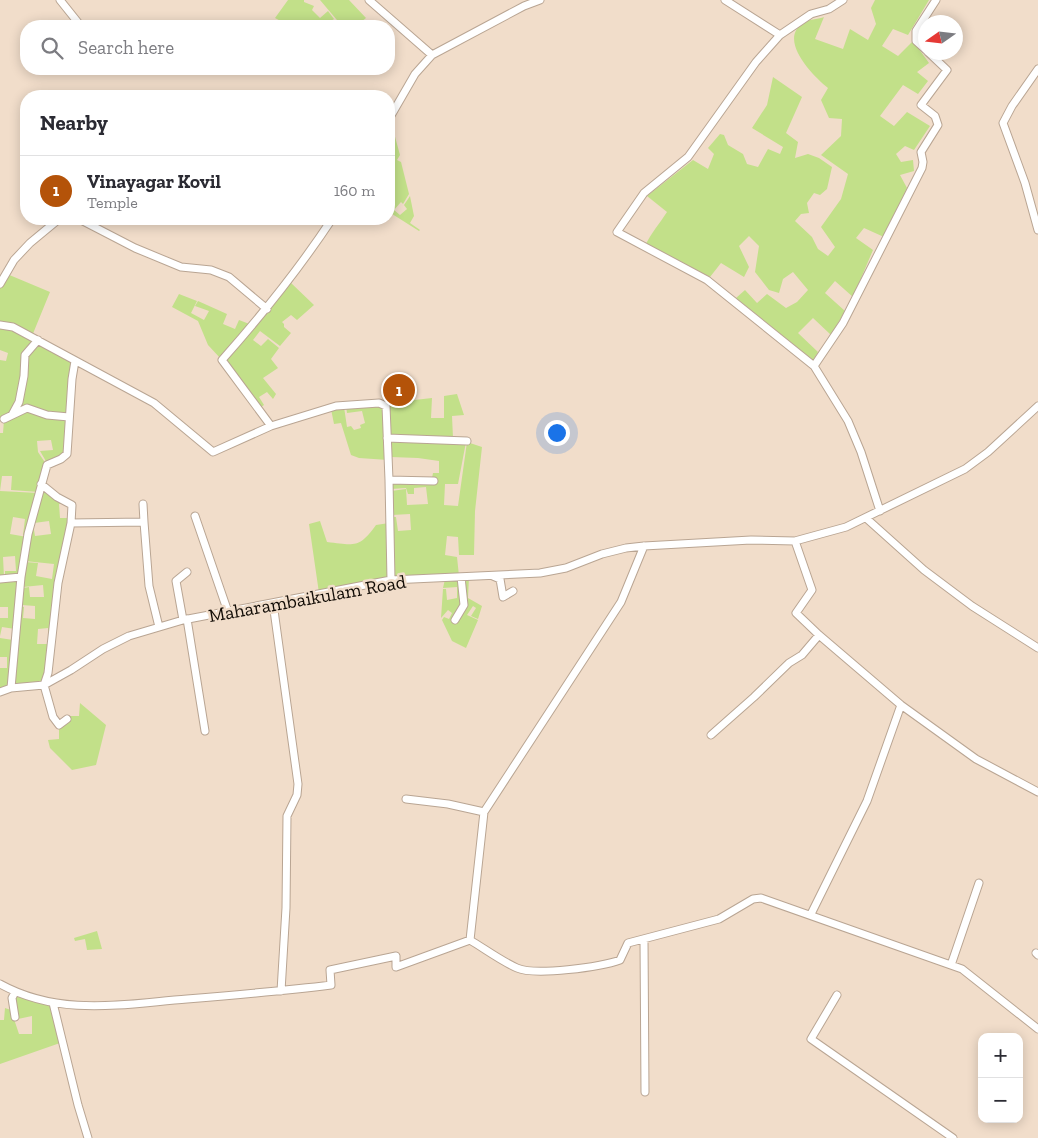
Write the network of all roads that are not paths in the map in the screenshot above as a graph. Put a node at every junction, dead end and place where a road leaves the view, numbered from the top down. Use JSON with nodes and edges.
{"nodes":[{"id":1,"x":60,"y":0,"type":"edge"},
{"id":2,"x":369,"y":0,"type":"edge"},
{"id":3,"x":540,"y":0,"type":"edge"},
{"id":4,"x":725,"y":0,"type":"edge"},
{"id":5,"x":843,"y":0,"type":"edge"},
{"id":6,"x":936,"y":0,"type":"edge"},
{"id":7,"x":926,"y":15,"type":"edge"},
{"id":8,"x":76,"y":20,"type":"edge"},
{"id":9,"x":392,"y":20,"type":"edge"},
{"id":10,"x":395,"y":23,"type":"edge"},
{"id":11,"x":918,"y":28,"type":"edge"},
{"id":12,"x":780,"y":35,"type":"junction"},
{"id":13,"x":918,"y":43,"type":"edge"},
{"id":14,"x":432,"y":55,"type":"junction"},
{"id":15,"x":936,"y":60,"type":"edge"},
{"id":16,"x":1038,"y":70,"type":"edge"},
{"id":17,"x":395,"y":109,"type":"edge"},
{"id":18,"x":52,"y":225,"type":"edge"},
{"id":19,"x":90,"y":225,"type":"edge"},
{"id":20,"x":328,"y":225,"type":"edge"},
{"id":21,"x":1038,"y":230,"type":"edge"},
{"id":22,"x":0,"y":284,"type":"edge"},
{"id":23,"x":267,"y":309,"type":"junction"},
{"id":24,"x":0,"y":325,"type":"edge"},
{"id":25,"x":38,"y":340,"type":"junction"},
{"id":26,"x":75,"y":361,"type":"junction"},
{"id":27,"x":814,"y":366,"type":"junction"},
{"id":28,"x":1038,"y":406,"type":"edge"},
{"id":29,"x":12,"y":415,"type":"junction"},
{"id":30,"x":69,"y":417,"type":"junction"},
{"id":31,"x":4,"y":419,"type":"dead end"},
{"id":32,"x":271,"y":426,"type":"junction"},
{"id":33,"x":388,"y":438,"type":"junction"},
{"id":34,"x":467,"y":441,"type":"dead end"},
{"id":35,"x":389,"y":480,"type":"junction"},
{"id":36,"x":434,"y":481,"type":"dead end"},
{"id":37,"x":42,"y":484,"type":"junction"},
{"id":38,"x":143,"y":504,"type":"dead end"},
{"id":39,"x":880,"y":511,"type":"junction"},
{"id":40,"x":196,"y":516,"type":"dead end"},
{"id":41,"x":866,"y":518,"type":"junction"},
{"id":42,"x":144,"y":522,"type":"junction"},
{"id":43,"x":71,"y":523,"type":"junction"},
{"id":44,"x":795,"y":541,"type":"junction"},
{"id":45,"x":644,"y":546,"type":"junction"},
{"id":46,"x":187,"y":572,"type":"dead end"},
{"id":47,"x":490,"y":576,"type":"junction"},
{"id":48,"x":21,"y":577,"type":"junction"},
{"id":49,"x":461,"y":577,"type":"junction"},
{"id":50,"x":0,"y":578,"type":"edge"},
{"id":51,"x":390,"y":580,"type":"junction"},
{"id":52,"x":513,"y":591,"type":"dead end"},
{"id":53,"x":274,"y":603,"type":"junction"},
{"id":54,"x":228,"y":612,"type":"junction"},
{"id":55,"x":185,"y":619,"type":"junction"},
{"id":56,"x":455,"y":620,"type":"dead end"},
{"id":57,"x":159,"y":627,"type":"junction"},
{"id":58,"x":819,"y":635,"type":"junction"},
{"id":59,"x":1038,"y":648,"type":"edge"},
{"id":60,"x":44,"y":685,"type":"junction"},
{"id":61,"x":11,"y":688,"type":"junction"},
{"id":62,"x":0,"y":692,"type":"edge"},
{"id":63,"x":901,"y":705,"type":"junction"},
{"id":64,"x":68,"y":719,"type":"dead end"},
{"id":65,"x":205,"y":731,"type":"dead end"},
{"id":66,"x":711,"y":735,"type":"dead end"},
{"id":67,"x":1038,"y":792,"type":"edge"},
{"id":68,"x":406,"y":799,"type":"dead end"},
{"id":69,"x":484,"y":812,"type":"junction"},
{"id":70,"x":979,"y":883,"type":"dead end"},
{"id":71,"x":811,"y":914,"type":"junction"},
{"id":72,"x":644,"y":938,"type":"junction"},
{"id":73,"x":470,"y":940,"type":"junction"},
{"id":74,"x":951,"y":965,"type":"junction"},
{"id":75,"x":0,"y":984,"type":"edge"},
{"id":76,"x":281,"y":991,"type":"junction"},
{"id":77,"x":15,"y":992,"type":"junction"},
{"id":78,"x":838,"y":995,"type":"dead end"},
{"id":79,"x":53,"y":1003,"type":"junction"},
{"id":80,"x":15,"y":1017,"type":"dead end"},
{"id":81,"x":1038,"y":1029,"type":"edge"},
{"id":82,"x":645,"y":1092,"type":"dead end"},
{"id":83,"x":88,"y":1138,"type":"edge"},
{"id":84,"x":953,"y":1138,"type":"edge"}],
"edges":[{"from":1,"to":8,"type":"street"},
{"from":2,"to":9,"type":"street"},
{"from":3,"to":14,"type":"street"},
{"from":4,"to":12,"type":"street"},
{"from":5,"to":12,"type":"street"},
{"from":6,"to":7,"type":"street"},
{"from":10,"to":14,"type":"street"},
{"from":11,"to":13,"type":"street"},
{"from":12,"to":27,"type":"street"},
{"from":14,"to":17,"type":"street"},
{"from":15,"to":27,"type":"street"},
{"from":16,"to":21,"type":"street"},
{"from":18,"to":22,"type":"street"},
{"from":19,"to":23,"type":"street"},
{"from":20,"to":23,"type":"street"},
{"from":23,"to":32,"type":"street"},
{"from":24,"to":25,"type":"street"},
{"from":25,"to":26,"type":"street"},
{"from":25,"to":29,"type":"street"},
{"from":26,"to":30,"type":"street"},
{"from":26,"to":32,"type":"street"},
{"from":27,"to":39,"type":"street"},
{"from":28,"to":39,"type":"street","name":"Maharambaikulam Road"},
{"from":29,"to":30,"type":"street"},
{"from":29,"to":31,"type":"street"},
{"from":30,"to":37,"type":"street"},
{"from":32,"to":33,"type":"street"},
{"from":33,"to":34,"type":"street"},
{"from":33,"to":35,"type":"street"},
{"from":35,"to":36,"type":"street"},
{"from":35,"to":51,"type":"street"},
{"from":37,"to":43,"type":"street"},
{"from":37,"to":48,"type":"street"},
{"from":38,"to":42,"type":"street"},
{"from":39,"to":41,"type":"street","name":"Maharambaikulam Road"},
{"from":40,"to":54,"type":"street"},
{"from":41,"to":44,"type":"street","name":"Maharambaikulam Road"},
{"from":41,"to":59,"type":"street"},
{"from":42,"to":43,"type":"street"},
{"from":42,"to":57,"type":"street"},
{"from":43,"to":60,"type":"street"},
{"from":44,"to":45,"type":"street","name":"Maharambaikulam Road"},
{"from":44,"to":58,"type":"street"},
{"from":45,"to":47,"type":"street","name":"Maharambaikulam Road"},
{"from":45,"to":69,"type":"street"},
{"from":46,"to":55,"type":"street"},
{"from":47,"to":49,"type":"street","name":"Maharambaikulam Road"},
{"from":47,"to":52,"type":"street"},
{"from":48,"to":50,"type":"street"},
{"from":48,"to":61,"type":"street"},
{"from":49,"to":51,"type":"street","name":"Maharambaikulam Road"},
{"from":49,"to":56,"type":"street"},
{"from":51,"to":53,"type":"street","name":"Maharambaikulam Road"},
{"from":53,"to":54,"type":"street","name":"Maharambaikulam Road"},
{"from":53,"to":76,"type":"street"},
{"from":54,"to":55,"type":"street","name":"Maharambaikulam Road"},
{"from":55,"to":57,"type":"street","name":"Maharambaikulam Road"},
{"from":55,"to":65,"type":"street"},
{"from":57,"to":60,"type":"street","name":"Maharambaikulam Road"},
{"from":58,"to":63,"type":"street"},
{"from":58,"to":66,"type":"street"},
{"from":60,"to":61,"type":"street","name":"Maharambaikulam Road"},
{"from":60,"to":64,"type":"street"},
{"from":61,"to":62,"type":"street","name":"Maharambaikulam Road"},
{"from":63,"to":67,"type":"street"},
{"from":63,"to":71,"type":"street"},
{"from":68,"to":69,"type":"street"},
{"from":69,"to":73,"type":"street"},
{"from":70,"to":74,"type":"street"},
{"from":71,"to":72,"type":"street"},
{"from":71,"to":74,"type":"street"},
{"from":72,"to":73,"type":"street"},
{"from":72,"to":82,"type":"street"},
{"from":73,"to":76,"type":"street"},
{"from":74,"to":81,"type":"street"},
{"from":75,"to":77,"type":"street"},
{"from":76,"to":79,"type":"street"},
{"from":77,"to":79,"type":"street"},
{"from":77,"to":80,"type":"street"},
{"from":78,"to":84,"type":"street"},
{"from":79,"to":83,"type":"street"}]}
